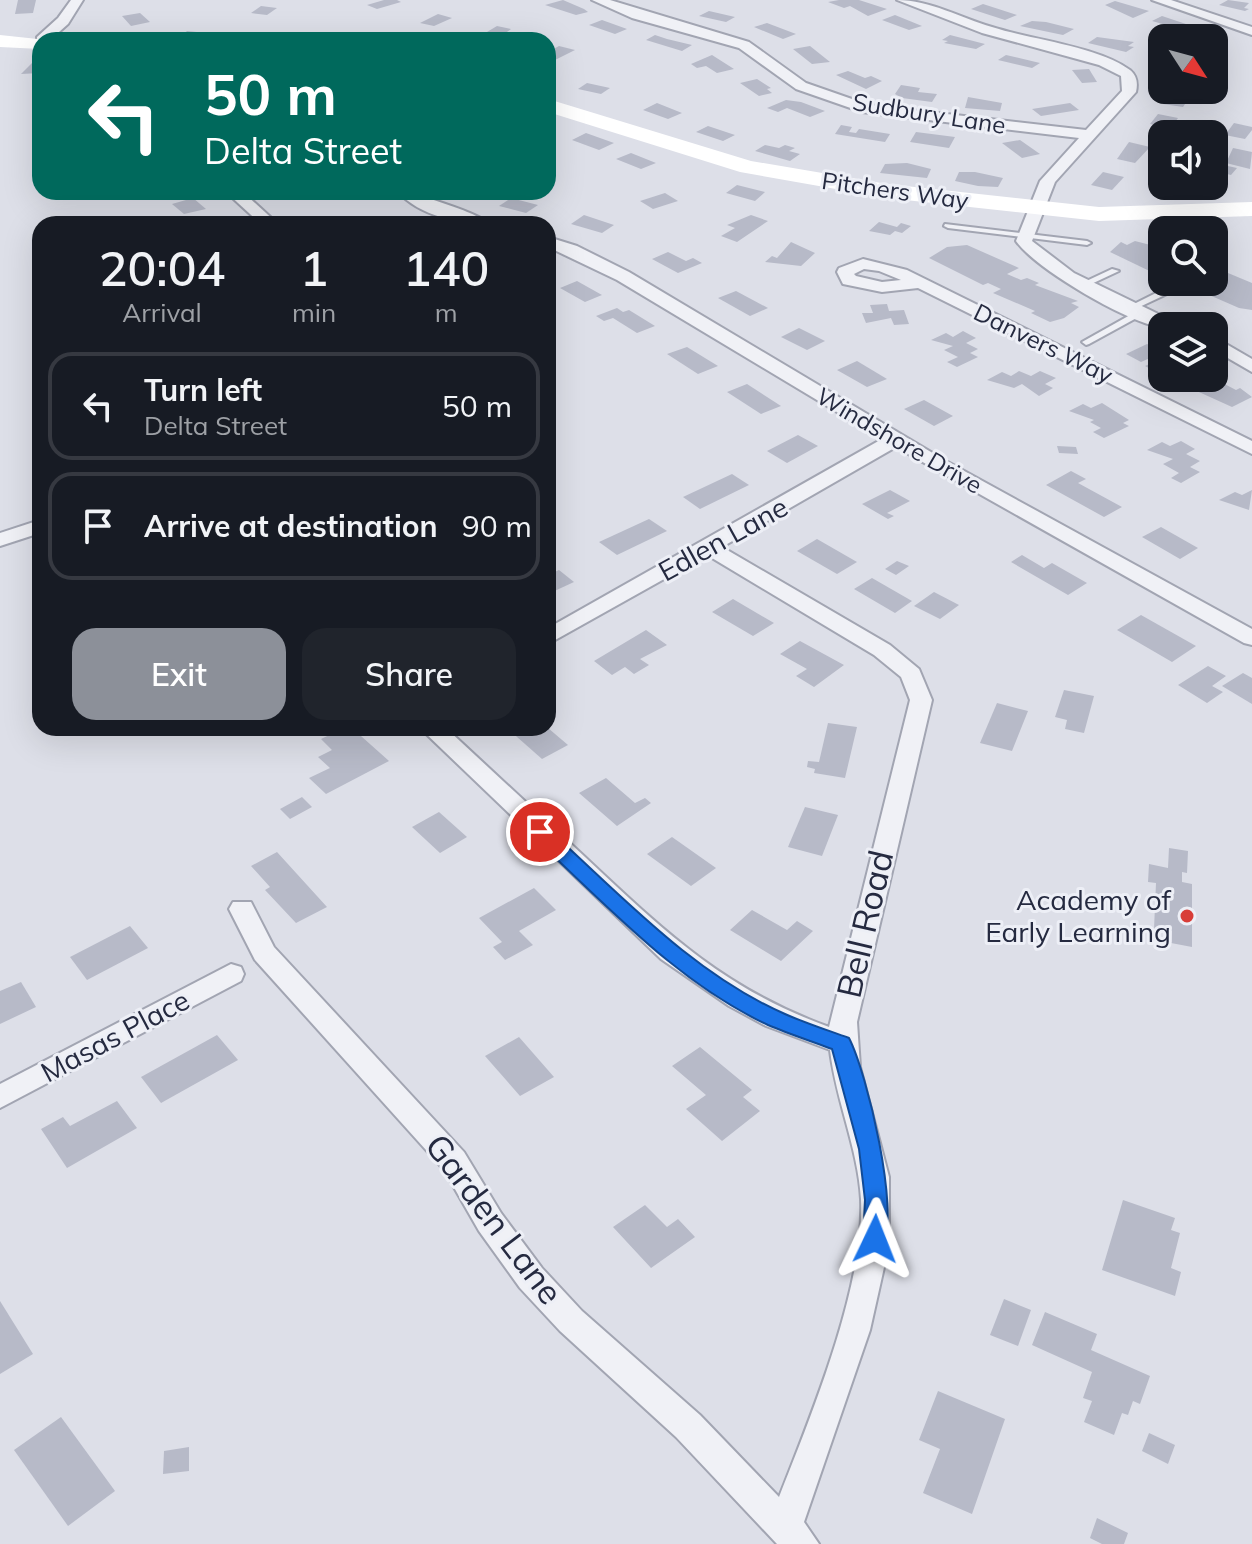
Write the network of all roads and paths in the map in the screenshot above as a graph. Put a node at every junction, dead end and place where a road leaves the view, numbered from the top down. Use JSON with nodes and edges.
{"nodes":[{"id":1,"x":77,"y":0,"type":"edge"},
{"id":2,"x":598,"y":0,"type":"edge"},
{"id":3,"x":903,"y":0,"type":"edge"},
{"id":4,"x":1158,"y":0,"type":"edge"},
{"id":5,"x":1252,"y":31,"type":"edge"},
{"id":6,"x":51,"y":32,"type":"edge"},
{"id":7,"x":0,"y":41,"type":"edge"},
{"id":8,"x":32,"y":42,"type":"edge"},
{"id":9,"x":556,"y":107,"type":"edge"},
{"id":10,"x":1091,"y":135,"type":"junction"},
{"id":11,"x":243,"y":200,"type":"edge"},
{"id":12,"x":417,"y":200,"type":"edge"},
{"id":13,"x":1034,"y":209,"type":"junction"},
{"id":14,"x":1252,"y":209,"type":"edge"},
{"id":15,"x":261,"y":216,"type":"edge"},
{"id":16,"x":458,"y":216,"type":"edge"},
{"id":17,"x":948,"y":226,"type":"dead end"},
{"id":18,"x":1025,"y":236,"type":"junction"},
{"id":19,"x":1087,"y":243,"type":"dead end"},
{"id":20,"x":556,"y":244,"type":"edge"},
{"id":21,"x":1115,"y":271,"type":"dead end"},
{"id":22,"x":920,"y":283,"type":"dead end"},
{"id":23,"x":1084,"y":284,"type":"junction"},
{"id":24,"x":1158,"y":296,"type":"edge"},
{"id":25,"x":1135,"y":311,"type":"junction"},
{"id":26,"x":1148,"y":316,"type":"edge"},
{"id":27,"x":1086,"y":342,"type":"dead end"},
{"id":28,"x":1228,"y":351,"type":"edge"},
{"id":29,"x":1252,"y":367,"type":"edge"},
{"id":30,"x":896,"y":439,"type":"junction"},
{"id":31,"x":1252,"y":448,"type":"edge"},
{"id":32,"x":32,"y":529,"type":"edge"},
{"id":33,"x":0,"y":540,"type":"edge"},
{"id":34,"x":708,"y":547,"type":"junction"},
{"id":35,"x":556,"y":632,"type":"edge"},
{"id":36,"x":1252,"y":638,"type":"edge"},
{"id":37,"x":440,"y":736,"type":"edge"},
{"id":38,"x":242,"y":909,"type":"dead end"},
{"id":39,"x":231,"y":974,"type":"dead end"},
{"id":40,"x":841,"y":1043,"type":"junction"},
{"id":41,"x":0,"y":1097,"type":"edge"},
{"id":42,"x":793,"y":1535,"type":"edge"}],
"edges":[{"from":1,"to":6,"type":"street"},
{"from":2,"to":10,"type":"street","name":"Sudbury Lane"},
{"from":3,"to":10,"type":"street"},
{"from":4,"to":5,"type":"street"},
{"from":7,"to":8,"type":"main road"},
{"from":9,"to":13,"type":"main road","name":"Pitchers Way"},
{"from":10,"to":13,"type":"street"},
{"from":11,"to":15,"type":"street"},
{"from":12,"to":16,"type":"street"},
{"from":13,"to":14,"type":"main road","name":"Pitchers Way"},
{"from":13,"to":18,"type":"street"},
{"from":17,"to":18,"type":"lane"},
{"from":18,"to":19,"type":"lane"},
{"from":18,"to":23,"type":"street"},
{"from":20,"to":30,"type":"street","name":"Windshore Drive"},
{"from":21,"to":23,"type":"lane"},
{"from":22,"to":31,"type":"street","name":"Danvers Way"},
{"from":23,"to":25,"type":"street"},
{"from":24,"to":25,"type":"lane"},
{"from":25,"to":26,"type":"street"},
{"from":25,"to":27,"type":"lane"},
{"from":28,"to":29,"type":"street"},
{"from":30,"to":34,"type":"street","name":"Edlen Lane"},
{"from":30,"to":36,"type":"street","name":"Windshore Drive"},
{"from":32,"to":33,"type":"street"},
{"from":34,"to":35,"type":"street","name":"Edlen Lane"},
{"from":34,"to":40,"type":"street","name":"Bell Road"},
{"from":37,"to":40,"type":"street"},
{"from":38,"to":42,"type":"street","name":"Garden Lane"},
{"from":39,"to":41,"type":"street","name":"Masas Place"},
{"from":40,"to":42,"type":"street","name":"Bell Road"}]}
